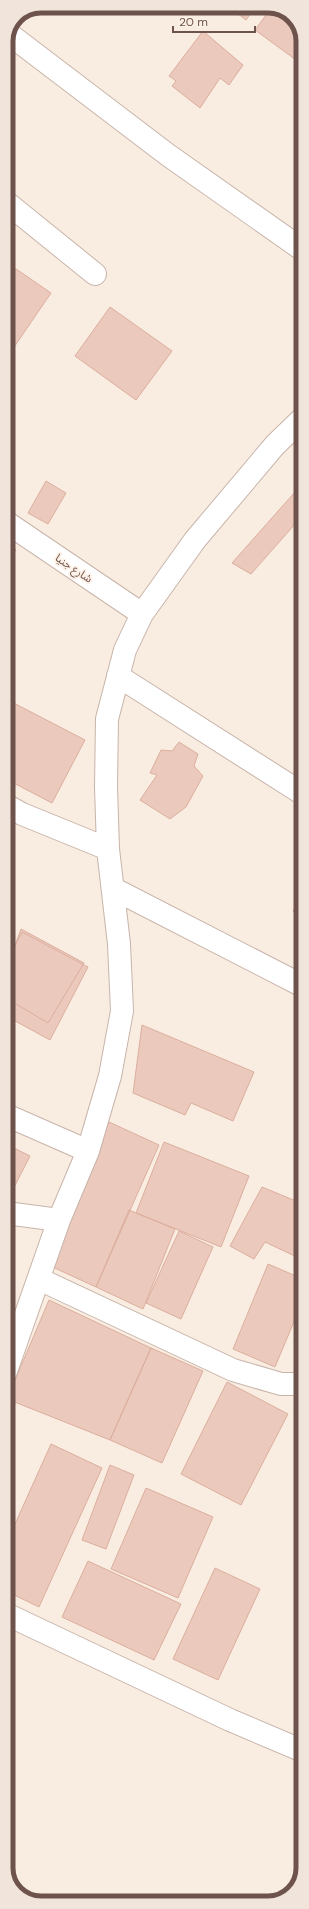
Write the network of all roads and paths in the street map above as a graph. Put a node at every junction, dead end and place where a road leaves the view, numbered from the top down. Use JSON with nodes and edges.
{"nodes":[{"id":1,"x":14,"y":38,"type":"edge"},
{"id":2,"x":13,"y":208,"type":"edge"},
{"id":3,"x":296,"y":245,"type":"edge"},
{"id":4,"x":95,"y":274,"type":"dead end"},
{"id":5,"x":296,"y":425,"type":"edge"},
{"id":6,"x":13,"y":527,"type":"edge"},
{"id":7,"x":142,"y":614,"type":"junction"},
{"id":8,"x":118,"y":676,"type":"junction"},
{"id":9,"x":296,"y":790,"type":"edge"},
{"id":10,"x":13,"y":809,"type":"edge"},
{"id":11,"x":108,"y":849,"type":"junction"},
{"id":12,"x":114,"y":889,"type":"junction"},
{"id":13,"x":296,"y":982,"type":"edge"},
{"id":14,"x":13,"y":1118,"type":"edge"},
{"id":15,"x":88,"y":1150,"type":"junction"},
{"id":16,"x":13,"y":1214,"type":"edge"},
{"id":17,"x":60,"y":1220,"type":"junction"},
{"id":18,"x":39,"y":1279,"type":"junction"},
{"id":19,"x":13,"y":1351,"type":"edge"},
{"id":20,"x":296,"y":1384,"type":"edge"},
{"id":21,"x":13,"y":1617,"type":"edge"},
{"id":22,"x":296,"y":1748,"type":"edge"}],
"edges":[{"from":1,"to":3,"type":"street"},
{"from":2,"to":4,"type":"street"},
{"from":5,"to":7,"type":"street"},
{"from":6,"to":7,"type":"street","name":"شارع جنيا"},
{"from":7,"to":8,"type":"street"},
{"from":8,"to":9,"type":"street"},
{"from":8,"to":11,"type":"street"},
{"from":10,"to":11,"type":"street"},
{"from":11,"to":12,"type":"street"},
{"from":12,"to":13,"type":"street"},
{"from":12,"to":15,"type":"street"},
{"from":14,"to":15,"type":"street"},
{"from":15,"to":17,"type":"street"},
{"from":16,"to":17,"type":"street"},
{"from":17,"to":18,"type":"street"},
{"from":18,"to":19,"type":"street"},
{"from":18,"to":20,"type":"street"},
{"from":21,"to":22,"type":"street"}]}
